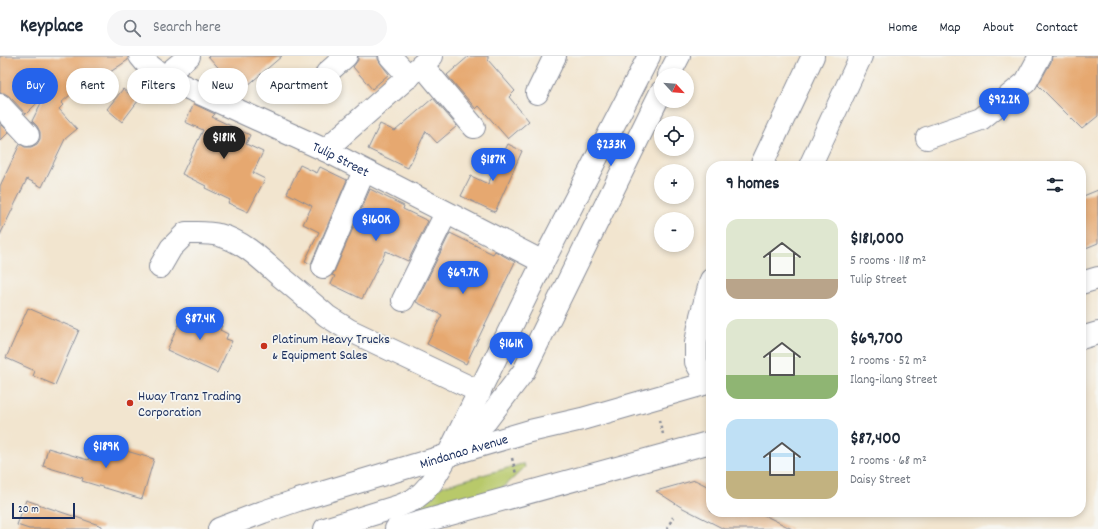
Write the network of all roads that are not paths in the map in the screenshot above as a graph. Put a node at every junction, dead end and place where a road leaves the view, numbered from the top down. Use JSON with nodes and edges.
{"nodes":[{"id":1,"x":140,"y":56,"type":"edge"},
{"id":2,"x":189,"y":56,"type":"edge"},
{"id":3,"x":346,"y":56,"type":"edge"},
{"id":4,"x":390,"y":56,"type":"edge"},
{"id":5,"x":555,"y":56,"type":"edge"},
{"id":6,"x":649,"y":56,"type":"edge"},
{"id":7,"x":679,"y":56,"type":"edge"},
{"id":8,"x":813,"y":56,"type":"edge"},
{"id":9,"x":861,"y":56,"type":"edge"},
{"id":10,"x":1040,"y":56,"type":"edge"},
{"id":11,"x":421,"y":66,"type":"edge"},
{"id":12,"x":153,"y":68,"type":"edge"},
{"id":13,"x":175,"y":68,"type":"edge"},
{"id":14,"x":333,"y":68,"type":"edge"},
{"id":15,"x":673,"y":68,"type":"edge"},
{"id":16,"x":190,"y":89,"type":"edge"},
{"id":17,"x":537,"y":93,"type":"dead end"},
{"id":18,"x":0,"y":105,"type":"edge"},
{"id":19,"x":654,"y":106,"type":"edge"},
{"id":20,"x":474,"y":127,"type":"dead end"},
{"id":21,"x":28,"y":135,"type":"dead end"},
{"id":22,"x":927,"y":138,"type":"dead end"},
{"id":23,"x":325,"y":150,"type":"junction"},
{"id":24,"x":763,"y":161,"type":"edge"},
{"id":25,"x":812,"y":161,"type":"edge"},
{"id":26,"x":364,"y":170,"type":"junction"},
{"id":27,"x":446,"y":213,"type":"junction"},
{"id":28,"x":543,"y":262,"type":"junction"},
{"id":29,"x":160,"y":267,"type":"dead end"},
{"id":30,"x":323,"y":267,"type":"dead end"},
{"id":31,"x":1098,"y":278,"type":"edge"},
{"id":32,"x":1086,"y":282,"type":"edge"},
{"id":33,"x":403,"y":300,"type":"dead end"},
{"id":34,"x":706,"y":301,"type":"edge"},
{"id":35,"x":1098,"y":333,"type":"edge"},
{"id":36,"x":1086,"y":337,"type":"edge"},
{"id":37,"x":706,"y":377,"type":"edge"},
{"id":38,"x":706,"y":383,"type":"edge"},
{"id":39,"x":480,"y":392,"type":"junction"},
{"id":40,"x":706,"y":443,"type":"edge"},
{"id":41,"x":448,"y":455,"type":"junction"},
{"id":42,"x":219,"y":529,"type":"edge"},
{"id":43,"x":325,"y":529,"type":"edge"},
{"id":44,"x":396,"y":529,"type":"edge"}],
"edges":[{"from":1,"to":12,"type":"main road","name":"Tulip Street"},
{"from":2,"to":13,"type":"main road"},
{"from":3,"to":14,"type":"main road"},
{"from":4,"to":11,"type":"main road"},
{"from":5,"to":17,"type":"main road"},
{"from":6,"to":28,"type":"main road"},
{"from":7,"to":15,"type":"main road"},
{"from":8,"to":24,"type":"main road"},
{"from":9,"to":25,"type":"main road"},
{"from":10,"to":22,"type":"main road"},
{"from":11,"to":20,"type":"main road"},
{"from":11,"to":23,"type":"main road"},
{"from":16,"to":23,"type":"main road","name":"Tulip Street"},
{"from":18,"to":21,"type":"main road"},
{"from":19,"to":41,"type":"main road"},
{"from":23,"to":26,"type":"main road","name":"Tulip Street"},
{"from":26,"to":27,"type":"main road","name":"Tulip Street"},
{"from":26,"to":30,"type":"main road"},
{"from":27,"to":28,"type":"main road","name":"Tulip Street"},
{"from":27,"to":33,"type":"main road"},
{"from":28,"to":39,"type":"main road"},
{"from":29,"to":39,"type":"main road"},
{"from":31,"to":32,"type":"main road"},
{"from":34,"to":37,"type":"main road"},
{"from":35,"to":36,"type":"main road"},
{"from":38,"to":41,"type":"main road","name":"Mindanao Avenue"},
{"from":39,"to":41,"type":"main road"},
{"from":40,"to":44,"type":"main road"},
{"from":41,"to":42,"type":"main road","name":"Mindanao Avenue"},
{"from":41,"to":43,"type":"main road"}]}
